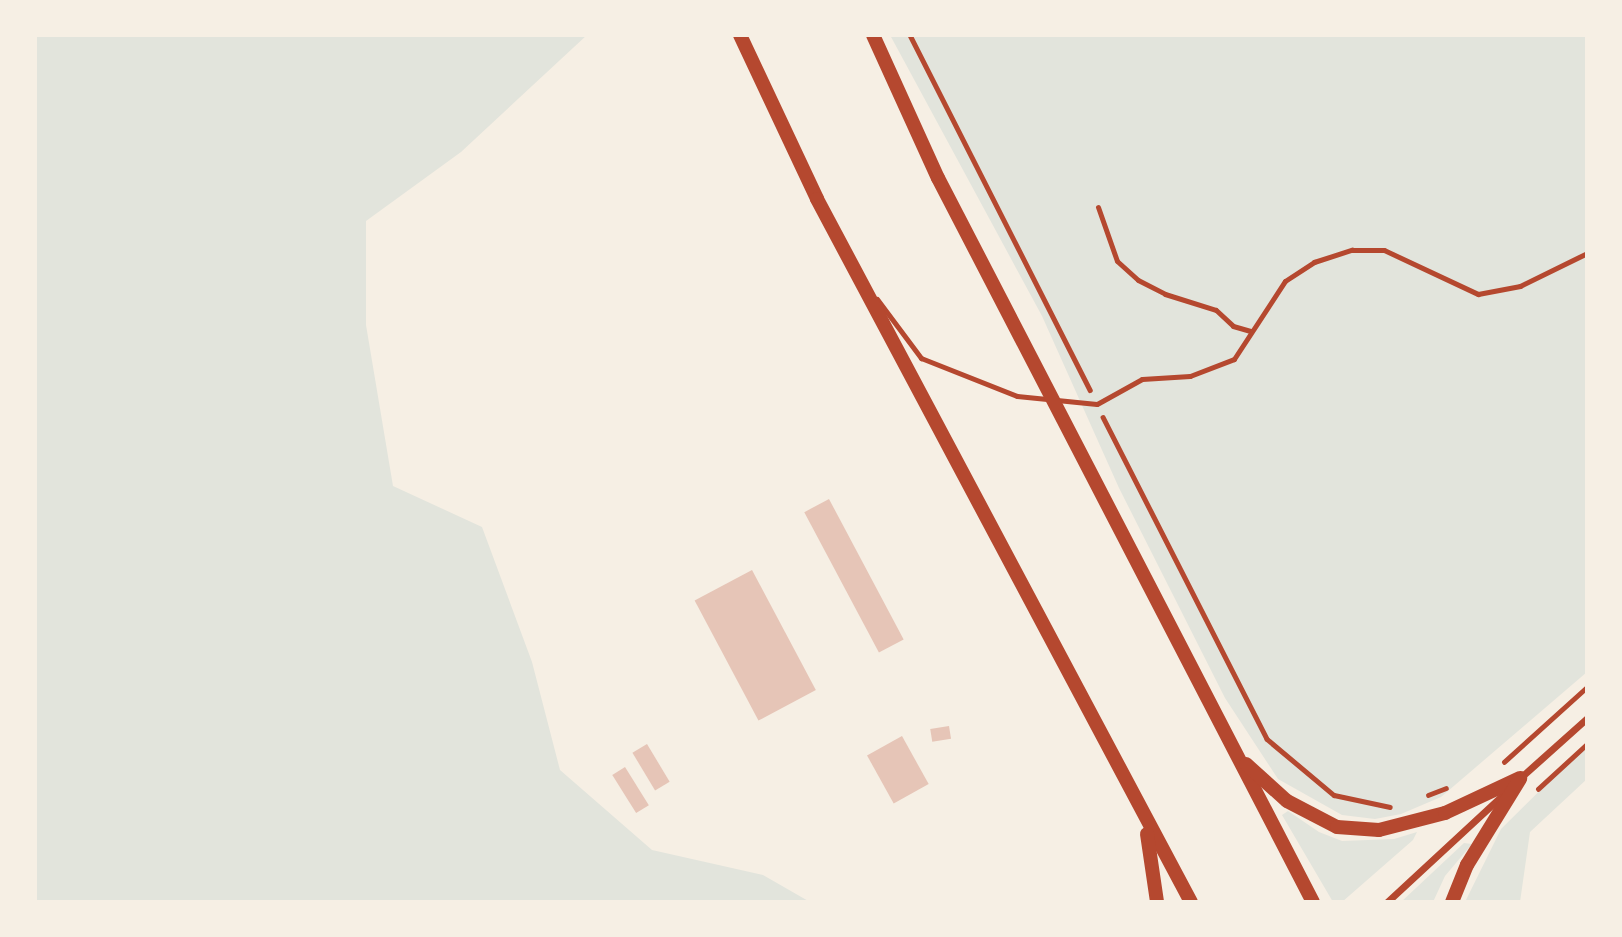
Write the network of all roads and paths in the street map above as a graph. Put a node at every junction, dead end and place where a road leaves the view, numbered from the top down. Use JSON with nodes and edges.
{"nodes":[{"id":1,"x":740,"y":35,"type":"edge"},
{"id":2,"x":873,"y":35,"type":"edge"},
{"id":3,"x":910,"y":35,"type":"edge"},
{"id":4,"x":1098,"y":207,"type":"dead end"},
{"id":5,"x":1587,"y":253,"type":"edge"},
{"id":6,"x":850,"y":262,"type":"junction"},
{"id":7,"x":1251,"y":331,"type":"junction"},
{"id":8,"x":1054,"y":401,"type":"junction"},
{"id":9,"x":1097,"y":404,"type":"junction"},
{"id":10,"x":1587,"y":687,"type":"edge"},
{"id":11,"x":1587,"y":718,"type":"edge"},
{"id":12,"x":1238,"y":756,"type":"junction"},
{"id":13,"x":1494,"y":771,"type":"dead end"},
{"id":14,"x":1520,"y":778,"type":"junction"},
{"id":15,"x":1456,"y":785,"type":"dead end"},
{"id":16,"x":1418,"y":798,"type":"dead end"},
{"id":17,"x":1393,"y":808,"type":"dead end"},
{"id":18,"x":1146,"y":825,"type":"junction"},
{"id":19,"x":1157,"y":902,"type":"edge"},
{"id":20,"x":1191,"y":902,"type":"edge"},
{"id":21,"x":1313,"y":902,"type":"edge"},
{"id":22,"x":1387,"y":902,"type":"edge"},
{"id":23,"x":1451,"y":902,"type":"edge"}],
"edges":[{"from":1,"to":6,"type":"main road"},
{"from":2,"to":8,"type":"main road"},
{"from":3,"to":9,"type":"path"},
{"from":4,"to":7,"type":"lane"},
{"from":5,"to":7,"type":"lane"},
{"from":6,"to":8,"type":"lane"},
{"from":6,"to":18,"type":"main road"},
{"from":7,"to":9,"type":"lane"},
{"from":8,"to":9,"type":"lane"},
{"from":8,"to":12,"type":"main road"},
{"from":9,"to":17,"type":"path"},
{"from":10,"to":13,"type":"path"},
{"from":11,"to":14,"type":"street"},
{"from":12,"to":14,"type":"main road"},
{"from":12,"to":21,"type":"main road"},
{"from":14,"to":22,"type":"street"},
{"from":14,"to":23,"type":"main road"},
{"from":15,"to":16,"type":"path"},
{"from":18,"to":19,"type":"main road"},
{"from":18,"to":20,"type":"main road"}]}
